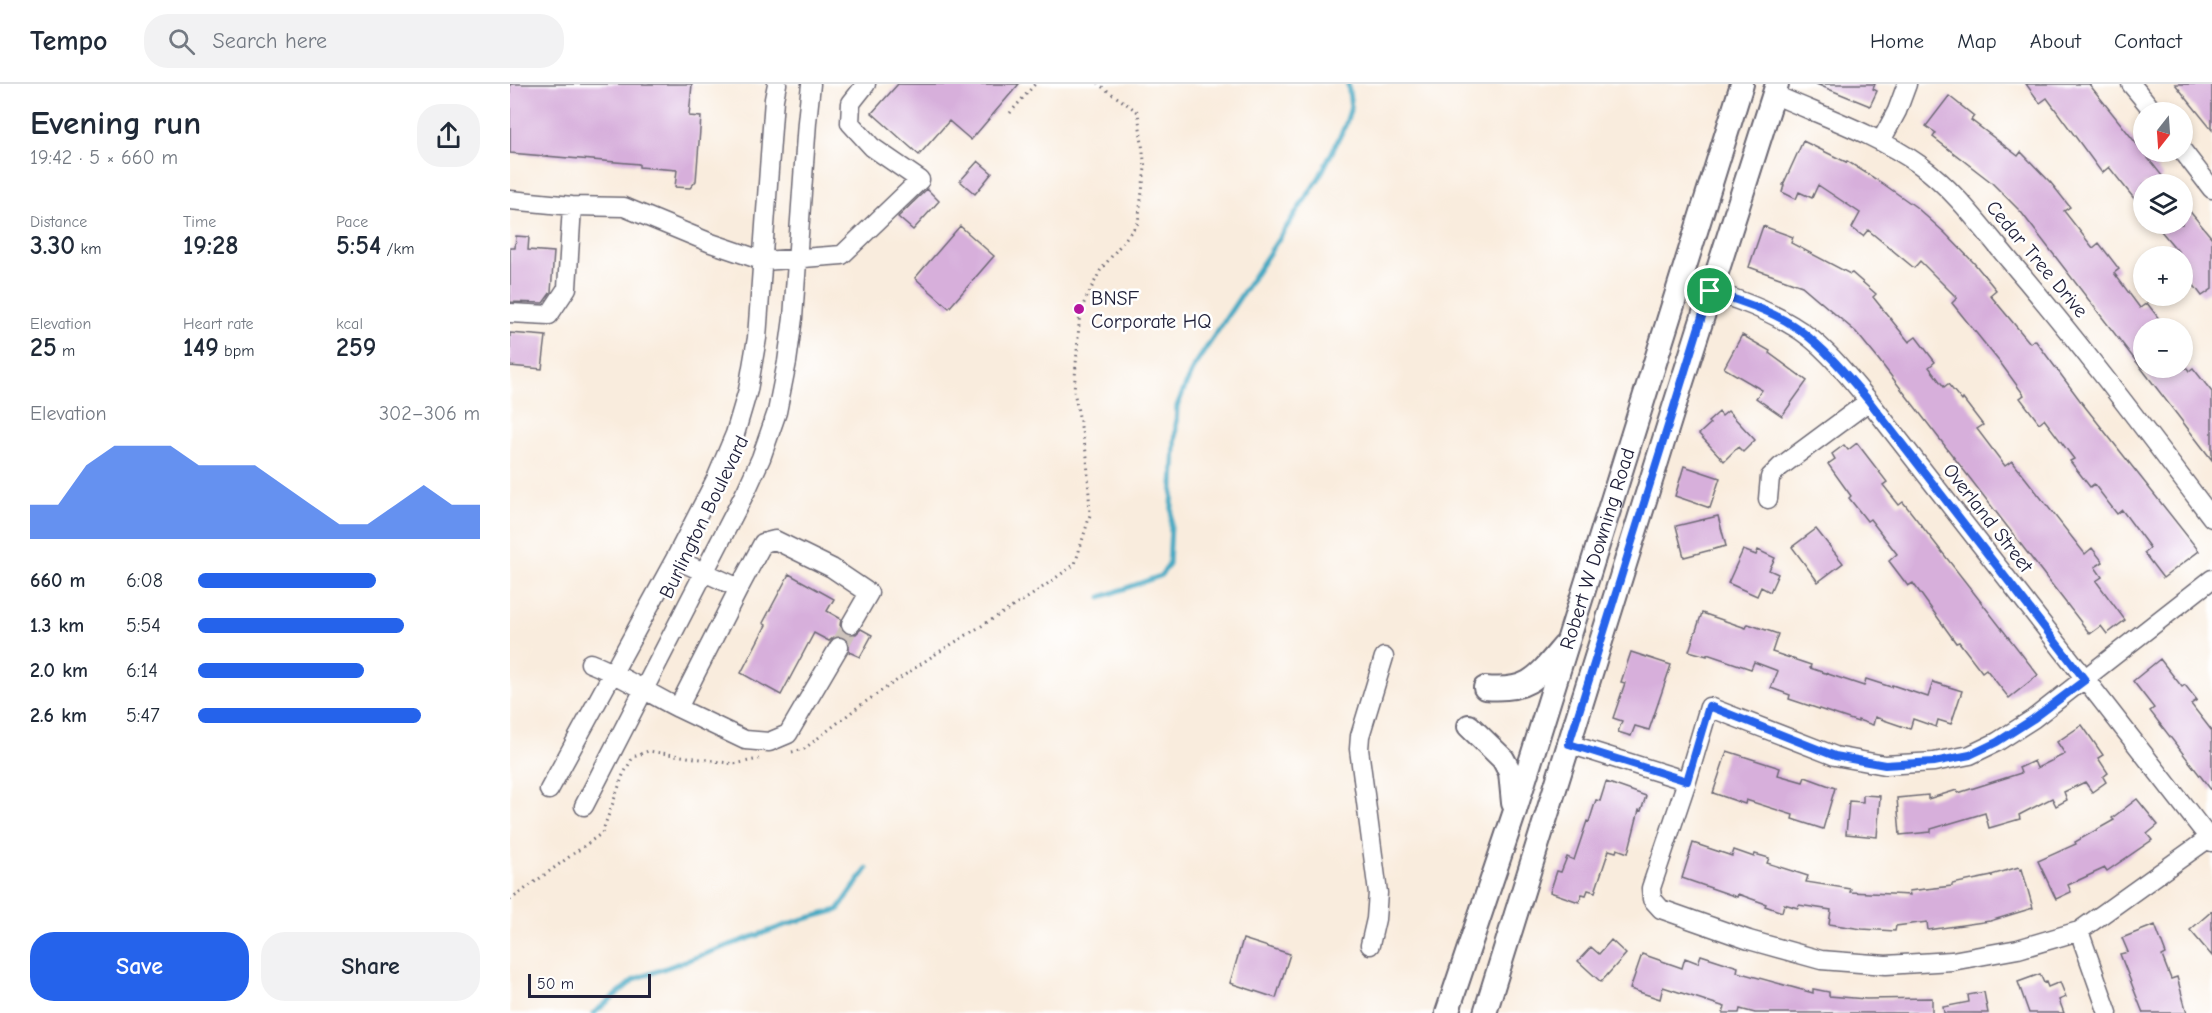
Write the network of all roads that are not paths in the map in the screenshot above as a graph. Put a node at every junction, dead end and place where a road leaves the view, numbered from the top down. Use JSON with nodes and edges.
{"nodes":[{"id":1,"x":777,"y":84,"type":"edge"},
{"id":2,"x":811,"y":84,"type":"edge"},
{"id":3,"x":866,"y":84,"type":"edge"},
{"id":4,"x":1742,"y":84,"type":"edge"},
{"id":5,"x":1907,"y":84,"type":"edge"},
{"id":6,"x":2131,"y":84,"type":"edge"},
{"id":7,"x":1775,"y":89,"type":"edge"},
{"id":8,"x":2146,"y":102,"type":"edge"},
{"id":9,"x":1881,"y":141,"type":"junction"},
{"id":10,"x":2191,"y":162,"type":"edge"},
{"id":11,"x":2212,"y":189,"type":"edge"},
{"id":12,"x":510,"y":200,"type":"edge"},
{"id":13,"x":572,"y":206,"type":"junction"},
{"id":14,"x":796,"y":258,"type":"junction"},
{"id":15,"x":764,"y":261,"type":"junction"},
{"id":16,"x":1680,"y":282,"type":"junction"},
{"id":17,"x":1710,"y":291,"type":"junction"},
{"id":18,"x":510,"y":313,"type":"edge"},
{"id":19,"x":1869,"y":401,"type":"junction"},
{"id":20,"x":1768,"y":499,"type":"dead end"},
{"id":21,"x":2212,"y":518,"type":"edge"},
{"id":22,"x":675,"y":559,"type":"junction"},
{"id":23,"x":704,"y":572,"type":"junction"},
{"id":24,"x":2212,"y":579,"type":"edge"},
{"id":25,"x":739,"y":588,"type":"junction"},
{"id":26,"x":851,"y":624,"type":"tunnel mouth"},
{"id":27,"x":1568,"y":642,"type":"junction"},
{"id":28,"x":839,"y":647,"type":"tunnel mouth"},
{"id":29,"x":1384,"y":657,"type":"dead end"},
{"id":30,"x":590,"y":663,"type":"dead end"},
{"id":31,"x":612,"y":671,"type":"junction"},
{"id":32,"x":2085,"y":680,"type":"junction"},
{"id":33,"x":1485,"y":688,"type":"dead end"},
{"id":34,"x":642,"y":690,"type":"junction"},
{"id":35,"x":678,"y":708,"type":"junction"},
{"id":36,"x":1469,"y":726,"type":"dead end"},
{"id":37,"x":1569,"y":744,"type":"junction"},
{"id":38,"x":1687,"y":781,"type":"junction"},
{"id":39,"x":549,"y":790,"type":"dead end"},
{"id":40,"x":584,"y":806,"type":"dead end"},
{"id":41,"x":1515,"y":813,"type":"junction"},
{"id":42,"x":2211,"y":840,"type":"edge"},
{"id":43,"x":2079,"y":931,"type":"junction"},
{"id":44,"x":1370,"y":945,"type":"dead end"},
{"id":45,"x":1447,"y":1013,"type":"edge"},
{"id":46,"x":1485,"y":1013,"type":"edge"},
{"id":47,"x":2108,"y":1013,"type":"edge"}],
"edges":[{"from":1,"to":15,"type":"street","name":"Burlington Boulevard"},
{"from":2,"to":14,"type":"street","name":"Burlington Boulevard"},
{"from":3,"to":14,"type":"street"},
{"from":4,"to":16,"type":"main road","name":"Robert W Downing Road"},
{"from":5,"to":9,"type":"street"},
{"from":6,"to":8,"type":"street"},
{"from":7,"to":9,"type":"street","name":"Cedar Tree Drive"},
{"from":7,"to":17,"type":"main road","name":"Robert W Downing Road"},
{"from":9,"to":21,"type":"street","name":"Cedar Tree Drive"},
{"from":10,"to":11,"type":"street"},
{"from":12,"to":13,"type":"street"},
{"from":13,"to":15,"type":"street"},
{"from":13,"to":18,"type":"street"},
{"from":14,"to":15,"type":"street"},
{"from":14,"to":23,"type":"street","name":"Burlington Boulevard"},
{"from":15,"to":22,"type":"street","name":"Burlington Boulevard"},
{"from":16,"to":17,"type":"street","name":"Overland Street"},
{"from":16,"to":27,"type":"main road","name":"Robert W Downing Road"},
{"from":17,"to":19,"type":"street","name":"Overland Street"},
{"from":17,"to":37,"type":"main road","name":"Robert W Downing Road"},
{"from":19,"to":20,"type":"street"},
{"from":19,"to":32,"type":"street","name":"Overland Street"},
{"from":22,"to":23,"type":"street"},
{"from":22,"to":31,"type":"street","name":"Burlington Boulevard"},
{"from":23,"to":25,"type":"street"},
{"from":23,"to":34,"type":"street","name":"Burlington Boulevard"},
{"from":24,"to":32,"type":"street"},
{"from":25,"to":26,"type":"street"},
{"from":25,"to":35,"type":"street"},
{"from":27,"to":33,"type":"main road"},
{"from":27,"to":41,"type":"main road","name":"Robert W Downing Road"},
{"from":28,"to":35,"type":"street"},
{"from":29,"to":44,"type":"street"},
{"from":30,"to":31,"type":"street"},
{"from":31,"to":34,"type":"street"},
{"from":31,"to":39,"type":"street","name":"Burlington Boulevard"},
{"from":32,"to":38,"type":"street"},
{"from":32,"to":42,"type":"street","name":"Overland Street"},
{"from":34,"to":35,"type":"street"},
{"from":34,"to":40,"type":"street","name":"Burlington Boulevard"},
{"from":36,"to":41,"type":"main road"},
{"from":37,"to":38,"type":"street"},
{"from":37,"to":46,"type":"main road","name":"Robert W Downing Road"},
{"from":38,"to":43,"type":"street"},
{"from":41,"to":45,"type":"main road","name":"Robert W Downing Road"},
{"from":42,"to":43,"type":"street"},
{"from":43,"to":47,"type":"street"}]}
